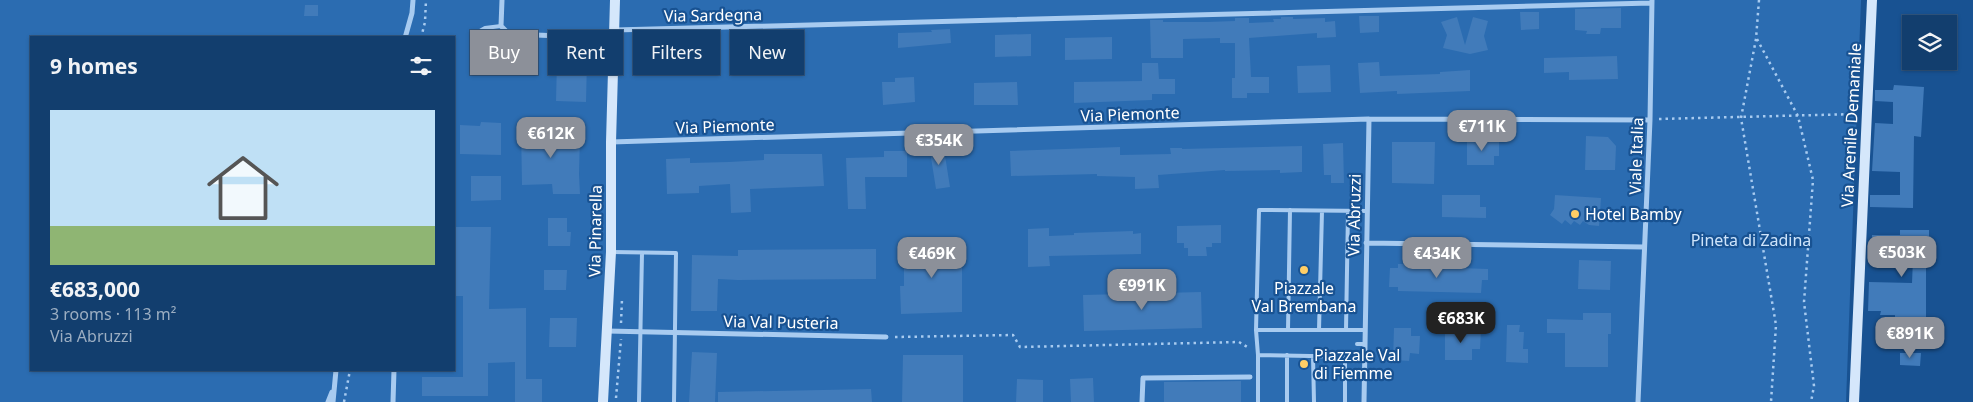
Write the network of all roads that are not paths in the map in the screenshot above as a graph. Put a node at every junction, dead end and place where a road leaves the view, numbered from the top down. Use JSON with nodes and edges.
{"nodes":[{"id":1,"x":413,"y":0,"type":"edge"},
{"id":2,"x":502,"y":0,"type":"edge"},
{"id":3,"x":615,"y":0,"type":"edge"},
{"id":4,"x":1872,"y":0,"type":"edge"},
{"id":5,"x":1651,"y":2,"type":"edge"},
{"id":6,"x":502,"y":26,"type":"junction"},
{"id":7,"x":482,"y":30,"type":"edge"},
{"id":8,"x":615,"y":30,"type":"edge"},
{"id":9,"x":548,"y":34,"type":"edge"},
{"id":10,"x":623,"y":34,"type":"edge"},
{"id":11,"x":406,"y":36,"type":"edge"},
{"id":12,"x":613,"y":75,"type":"edge"},
{"id":13,"x":1369,"y":119,"type":"junction"},
{"id":14,"x":1650,"y":120,"type":"junction"},
{"id":15,"x":611,"y":142,"type":"junction"},
{"id":16,"x":1290,"y":210,"type":"junction"},
{"id":17,"x":1322,"y":210,"type":"junction"},
{"id":18,"x":1348,"y":211,"type":"junction"},
{"id":19,"x":1367,"y":211,"type":"junction"},
{"id":20,"x":1366,"y":244,"type":"junction"},
{"id":21,"x":1644,"y":246,"type":"junction"},
{"id":22,"x":611,"y":252,"type":"junction"},
{"id":23,"x":642,"y":252,"type":"junction"},
{"id":24,"x":1256,"y":330,"type":"junction"},
{"id":25,"x":1288,"y":330,"type":"junction"},
{"id":26,"x":1319,"y":330,"type":"junction"},
{"id":27,"x":1346,"y":330,"type":"junction"},
{"id":28,"x":1365,"y":330,"type":"junction"},
{"id":29,"x":606,"y":331,"type":"junction"},
{"id":30,"x":640,"y":332,"type":"junction"},
{"id":31,"x":675,"y":332,"type":"junction"},
{"id":32,"x":886,"y":337,"type":"road end"},
{"id":33,"x":1357,"y":344,"type":"dead end"},
{"id":34,"x":1364,"y":344,"type":"junction"},
{"id":35,"x":1258,"y":355,"type":"junction"},
{"id":36,"x":1287,"y":355,"type":"junction"},
{"id":37,"x":1313,"y":356,"type":"junction"},
{"id":38,"x":1345,"y":356,"type":"junction"},
{"id":39,"x":1364,"y":357,"type":"junction"},
{"id":40,"x":336,"y":371,"type":"edge"},
{"id":41,"x":394,"y":371,"type":"edge"},
{"id":42,"x":1250,"y":378,"type":"dead end"},
{"id":43,"x":335,"y":385,"type":"junction"},
{"id":44,"x":328,"y":402,"type":"edge"},
{"id":45,"x":333,"y":402,"type":"edge"},
{"id":46,"x":393,"y":402,"type":"edge"},
{"id":47,"x":603,"y":402,"type":"edge"},
{"id":48,"x":639,"y":402,"type":"edge"},
{"id":49,"x":674,"y":402,"type":"edge"},
{"id":50,"x":1142,"y":402,"type":"edge"},
{"id":51,"x":1258,"y":402,"type":"edge"},
{"id":52,"x":1287,"y":402,"type":"edge"},
{"id":53,"x":1314,"y":402,"type":"edge"},
{"id":54,"x":1345,"y":402,"type":"edge"},
{"id":55,"x":1364,"y":402,"type":"edge"},
{"id":56,"x":1638,"y":402,"type":"edge"},
{"id":57,"x":1854,"y":402,"type":"edge"}],
"edges":[{"from":1,"to":11,"type":"street"},
{"from":2,"to":6,"type":"street"},
{"from":3,"to":8,"type":"street","name":"Via Pinarella"},
{"from":4,"to":57,"type":"street","name":"Via Arenile Demaniale"},
{"from":5,"to":10,"type":"street","name":"Via Sardegna"},
{"from":5,"to":14,"type":"street","name":"Viale Italia"},
{"from":6,"to":7,"type":"lane"},
{"from":6,"to":9,"type":"street","name":"Via Sardegna"},
{"from":12,"to":15,"type":"street","name":"Via Pinarella"},
{"from":13,"to":14,"type":"street","name":"Via Piemonte"},
{"from":13,"to":15,"type":"street","name":"Via Piemonte"},
{"from":13,"to":19,"type":"street","name":"Via Abruzzi"},
{"from":14,"to":21,"type":"street","name":"Viale Italia"},
{"from":15,"to":22,"type":"street","name":"Via Pinarella"},
{"from":16,"to":17,"type":"lane"},
{"from":16,"to":24,"type":"lane"},
{"from":16,"to":25,"type":"lane"},
{"from":17,"to":18,"type":"lane"},
{"from":17,"to":26,"type":"lane"},
{"from":18,"to":19,"type":"lane"},
{"from":18,"to":27,"type":"lane"},
{"from":19,"to":20,"type":"street","name":"Via Abruzzi"},
{"from":20,"to":21,"type":"street"},
{"from":20,"to":28,"type":"street","name":"Via Abruzzi"},
{"from":21,"to":56,"type":"street","name":"Viale Italia"},
{"from":22,"to":23,"type":"lane"},
{"from":22,"to":29,"type":"street","name":"Via Pinarella"},
{"from":23,"to":30,"type":"lane"},
{"from":23,"to":31,"type":"lane"},
{"from":24,"to":25,"type":"lane"},
{"from":24,"to":35,"type":"lane"},
{"from":25,"to":26,"type":"lane"},
{"from":26,"to":27,"type":"lane"},
{"from":27,"to":28,"type":"lane"},
{"from":28,"to":34,"type":"street","name":"Via Abruzzi"},
{"from":29,"to":30,"type":"street","name":"Via Val Pusteria"},
{"from":29,"to":47,"type":"street","name":"Via Pinarella"},
{"from":30,"to":31,"type":"street","name":"Via Val Pusteria"},
{"from":30,"to":48,"type":"lane"},
{"from":31,"to":32,"type":"street","name":"Via Val Pusteria"},
{"from":31,"to":49,"type":"lane"},
{"from":33,"to":34,"type":"lane"},
{"from":34,"to":39,"type":"street","name":"Via Abruzzi"},
{"from":35,"to":36,"type":"lane"},
{"from":35,"to":51,"type":"lane"},
{"from":36,"to":37,"type":"lane"},
{"from":36,"to":52,"type":"lane"},
{"from":37,"to":38,"type":"lane"},
{"from":37,"to":53,"type":"lane"},
{"from":38,"to":39,"type":"lane"},
{"from":38,"to":54,"type":"lane"},
{"from":39,"to":55,"type":"street","name":"Via Abruzzi"},
{"from":40,"to":43,"type":"street"},
{"from":41,"to":46,"type":"street"},
{"from":42,"to":50,"type":"street"},
{"from":43,"to":44,"type":"street"},
{"from":43,"to":45,"type":"street"}]}
